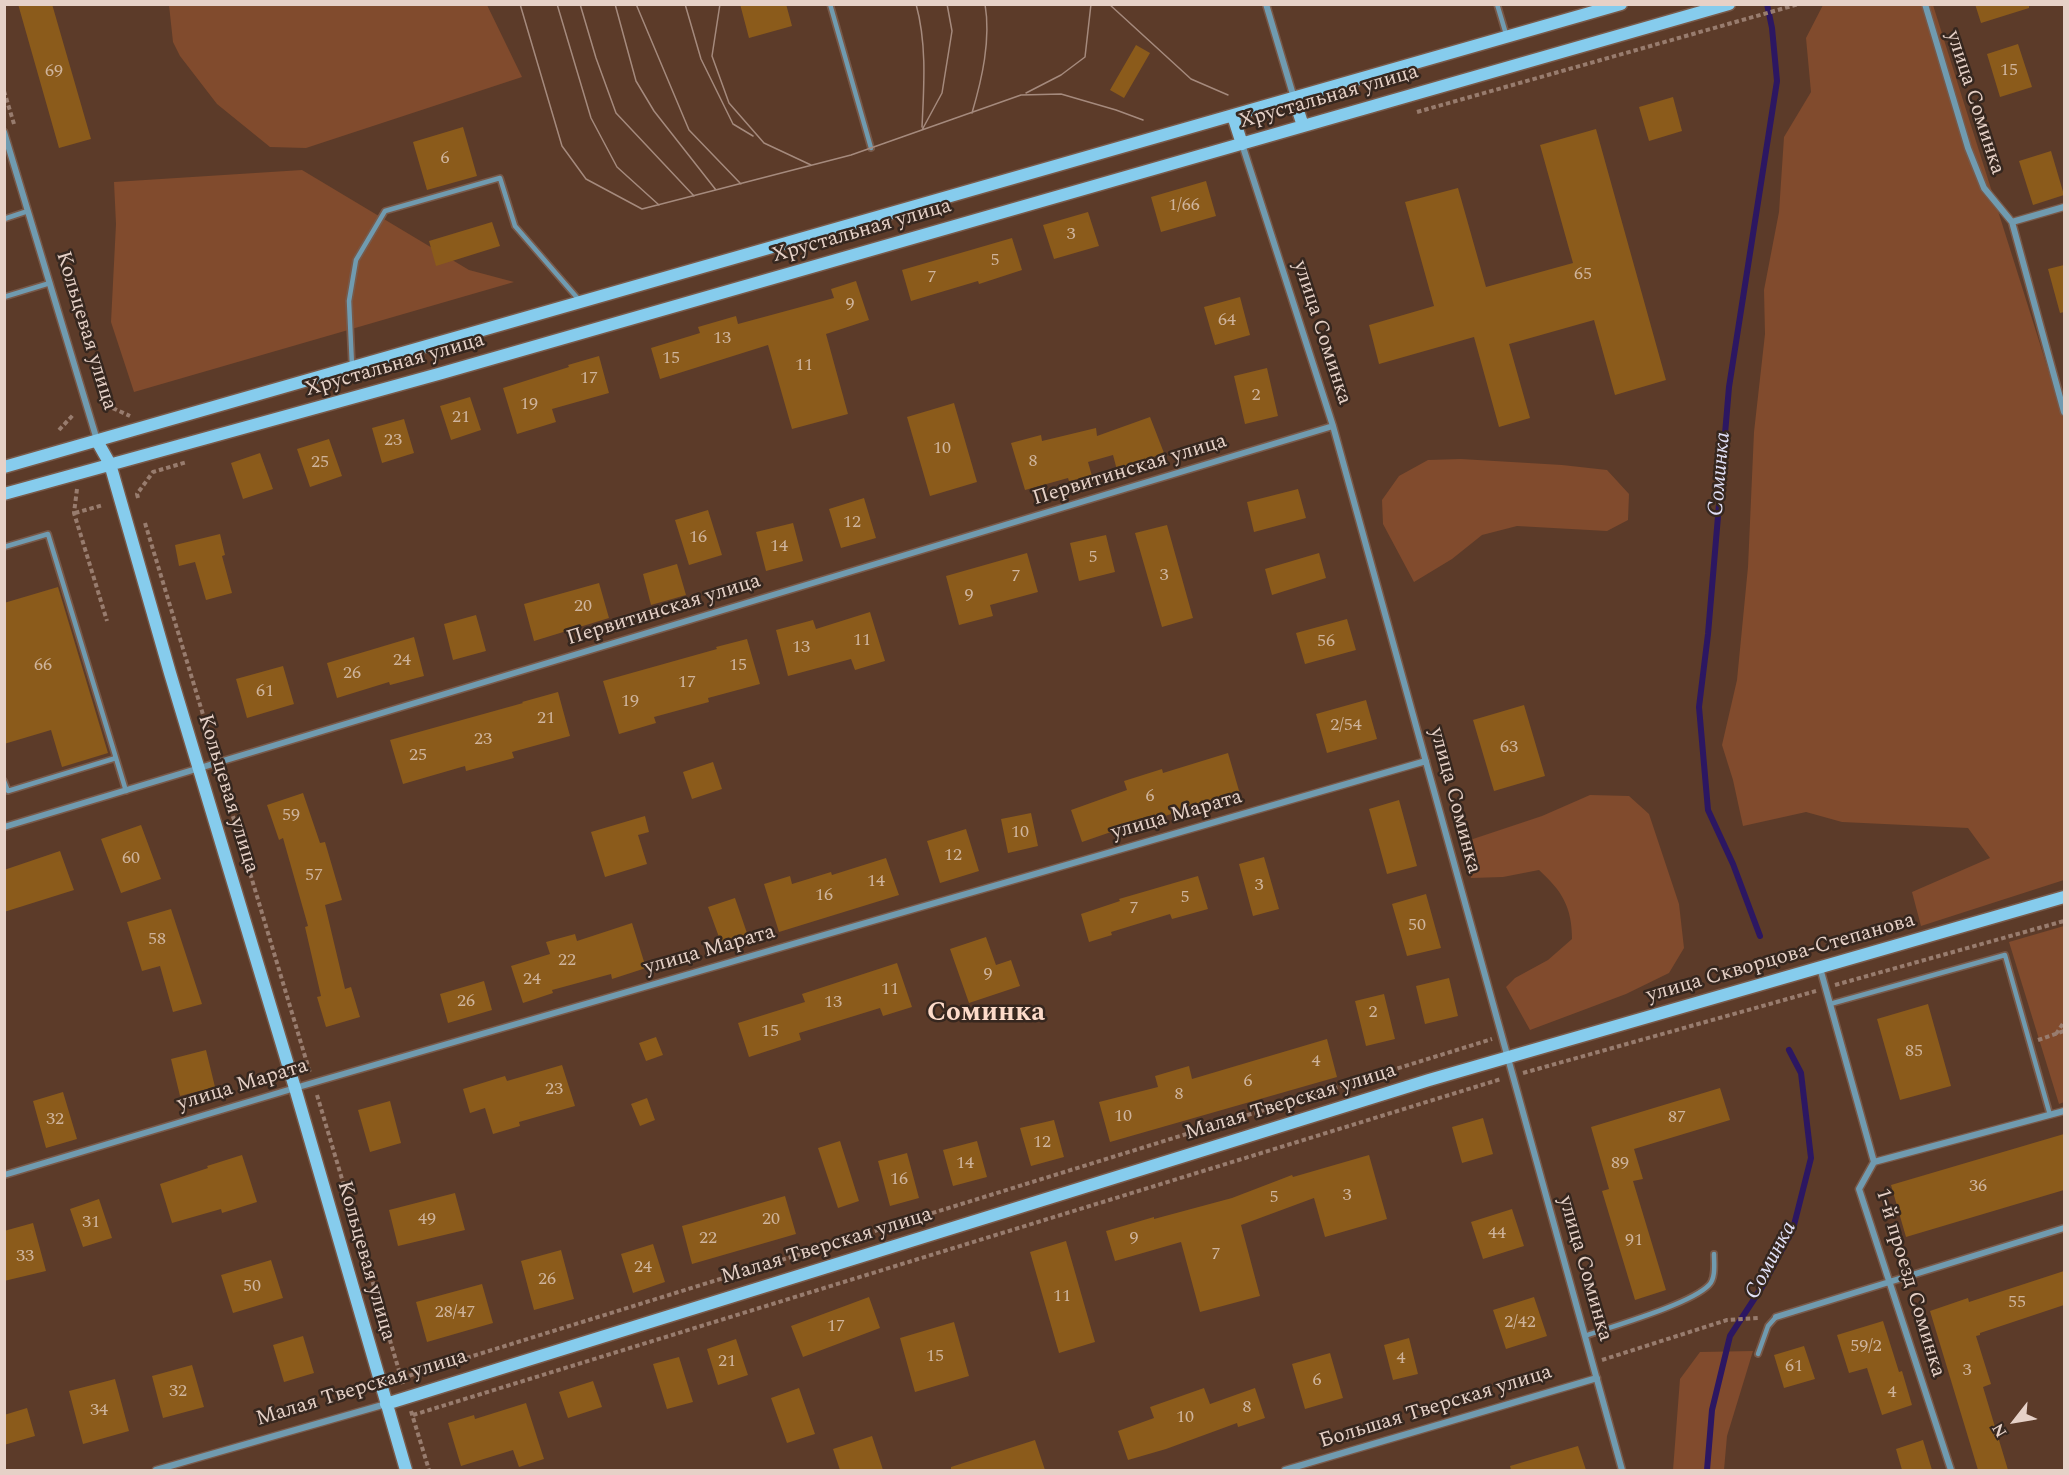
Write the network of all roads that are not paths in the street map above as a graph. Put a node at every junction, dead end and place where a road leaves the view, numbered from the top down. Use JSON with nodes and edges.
{"nodes":[{"id":1,"x":830,"y":4,"type":"edge"},
{"id":2,"x":1266,"y":4,"type":"edge"},
{"id":3,"x":1497,"y":4,"type":"edge"},
{"id":4,"x":1621,"y":4,"type":"edge"},
{"id":5,"x":1729,"y":4,"type":"edge"},
{"id":6,"x":1925,"y":4,"type":"edge"},
{"id":7,"x":1507,"y":37,"type":"junction"},
{"id":8,"x":1294,"y":98,"type":"junction"},
{"id":9,"x":1233,"y":116,"type":"junction"},
{"id":10,"x":1303,"y":126,"type":"junction"},
{"id":11,"x":4,"y":132,"type":"edge"},
{"id":12,"x":1242,"y":144,"type":"junction"},
{"id":13,"x":872,"y":148,"type":"dead end"},
{"id":14,"x":2064,"y":207,"type":"edge"},
{"id":15,"x":28,"y":211,"type":"junction"},
{"id":16,"x":4,"y":219,"type":"edge"},
{"id":17,"x":2012,"y":222,"type":"junction"},
{"id":18,"x":50,"y":283,"type":"junction"},
{"id":19,"x":4,"y":297,"type":"edge"},
{"id":20,"x":581,"y":303,"type":"junction"},
{"id":21,"x":352,"y":369,"type":"junction"},
{"id":22,"x":2064,"y":412,"type":"edge"},
{"id":23,"x":1334,"y":426,"type":"junction"},
{"id":24,"x":98,"y":441,"type":"junction"},
{"id":25,"x":111,"y":464,"type":"junction"},
{"id":26,"x":4,"y":467,"type":"edge"},
{"id":27,"x":4,"y":494,"type":"edge"},
{"id":28,"x":4,"y":547,"type":"edge"},
{"id":29,"x":116,"y":758,"type":"junction"},
{"id":30,"x":1426,"y":761,"type":"junction"},
{"id":31,"x":200,"y":769,"type":"junction"},
{"id":32,"x":4,"y":781,"type":"edge"},
{"id":33,"x":126,"y":791,"type":"junction"},
{"id":34,"x":4,"y":827,"type":"edge"},
{"id":35,"x":2064,"y":897,"type":"edge"},
{"id":36,"x":1820,"y":968,"type":"junction"},
{"id":37,"x":1830,"y":1004,"type":"junction"},
{"id":38,"x":1508,"y":1058,"type":"junction"},
{"id":39,"x":295,"y":1088,"type":"junction"},
{"id":40,"x":2064,"y":1111,"type":"edge"},
{"id":41,"x":2050,"y":1115,"type":"junction"},
{"id":42,"x":1874,"y":1162,"type":"junction"},
{"id":43,"x":4,"y":1175,"type":"edge"},
{"id":44,"x":2064,"y":1228,"type":"edge"},
{"id":45,"x":1714,"y":1254,"type":"dead end"},
{"id":46,"x":1890,"y":1283,"type":"junction"},
{"id":47,"x":1776,"y":1317,"type":"joint"},
{"id":48,"x":1585,"y":1336,"type":"junction"},
{"id":49,"x":1758,"y":1354,"type":"dead end"},
{"id":50,"x":1597,"y":1378,"type":"junction"},
{"id":51,"x":386,"y":1404,"type":"junction"},
{"id":52,"x":156,"y":1470,"type":"edge"},
{"id":53,"x":406,"y":1470,"type":"edge"},
{"id":54,"x":1285,"y":1470,"type":"edge"},
{"id":55,"x":1622,"y":1470,"type":"edge"},
{"id":56,"x":1951,"y":1470,"type":"edge"}],
"edges":[{"from":1,"to":13,"type":"lane"},
{"from":2,"to":8,"type":"street"},
{"from":3,"to":7,"type":"lane"},
{"from":4,"to":7,"type":"main road","name":"Хрустальная улица"},
{"from":5,"to":10,"type":"main road","name":"Хрустальная улица"},
{"from":6,"to":17,"type":"street","name":"улица Соминка"},
{"from":7,"to":8,"type":"main road","name":"Хрустальная улица"},
{"from":8,"to":9,"type":"main road","name":"Хрустальная улица"},
{"from":8,"to":10,"type":"main road"},
{"from":9,"to":12,"type":"main road"},
{"from":9,"to":20,"type":"main road","name":"Хрустальная улица"},
{"from":10,"to":12,"type":"main road","name":"Хрустальная улица"},
{"from":11,"to":15,"type":"street","name":"Кольцевая улица"},
{"from":12,"to":23,"type":"street","name":"улица Соминка"},
{"from":12,"to":25,"type":"main road","name":"Хрустальная улица"},
{"from":14,"to":17,"type":"street"},
{"from":15,"to":16,"type":"lane"},
{"from":15,"to":18,"type":"street","name":"Кольцевая улица"},
{"from":17,"to":22,"type":"street","name":"улица Соминка"},
{"from":18,"to":19,"type":"lane"},
{"from":18,"to":24,"type":"street","name":"Кольцевая улица"},
{"from":20,"to":21,"type":"main road","name":"Хрустальная улица"},
{"from":20,"to":21,"type":"lane"},
{"from":21,"to":24,"type":"main road","name":"Хрустальная улица"},
{"from":23,"to":30,"type":"street","name":"улица Соминка"},
{"from":23,"to":31,"type":"street","name":"Первитинская улица"},
{"from":24,"to":25,"type":"main road","name":"Кольцевая улица"},
{"from":24,"to":26,"type":"main road","name":"Хрустальная улица"},
{"from":25,"to":27,"type":"main road","name":"Хрустальная улица"},
{"from":25,"to":31,"type":"main road","name":"Кольцевая улица"},
{"from":28,"to":29,"type":"lane"},
{"from":29,"to":32,"type":"lane"},
{"from":29,"to":33,"type":"lane"},
{"from":30,"to":38,"type":"street","name":"улица Соминка"},
{"from":30,"to":39,"type":"street","name":"улица Марата"},
{"from":31,"to":33,"type":"street","name":"Первитинская улица"},
{"from":31,"to":39,"type":"main road","name":"Кольцевая улица"},
{"from":33,"to":34,"type":"street","name":"Первитинская улица"},
{"from":35,"to":36,"type":"main road","name":"улица Скворцова-Степанова"},
{"from":36,"to":37,"type":"street","name":"1-й проезд Соминка"},
{"from":36,"to":38,"type":"main road","name":"улица Скворцова-Степанова"},
{"from":37,"to":41,"type":"lane"},
{"from":37,"to":42,"type":"street","name":"1-й проезд Соминка"},
{"from":38,"to":48,"type":"street","name":"улица Соминка"},
{"from":38,"to":51,"type":"main road","name":"Малая Тверская улица"},
{"from":39,"to":43,"type":"street","name":"улица Марата"},
{"from":39,"to":51,"type":"main road","name":"Кольцевая улица"},
{"from":40,"to":41,"type":"street"},
{"from":41,"to":42,"type":"street"},
{"from":42,"to":46,"type":"street","name":"1-й проезд Соминка"},
{"from":44,"to":46,"type":"street"},
{"from":45,"to":48,"type":"lane"},
{"from":46,"to":47,"type":"street"},
{"from":46,"to":56,"type":"street","name":"1-й проезд Соминка"},
{"from":47,"to":49,"type":"lane"},
{"from":48,"to":50,"type":"street","name":"улица Соминка"},
{"from":50,"to":54,"type":"street","name":"Большая Тверская улица"},
{"from":50,"to":55,"type":"street","name":"улица Соминка"},
{"from":51,"to":52,"type":"street","name":"Малая Тверская улица"},
{"from":51,"to":53,"type":"main road","name":"Кольцевая улица"}]}
